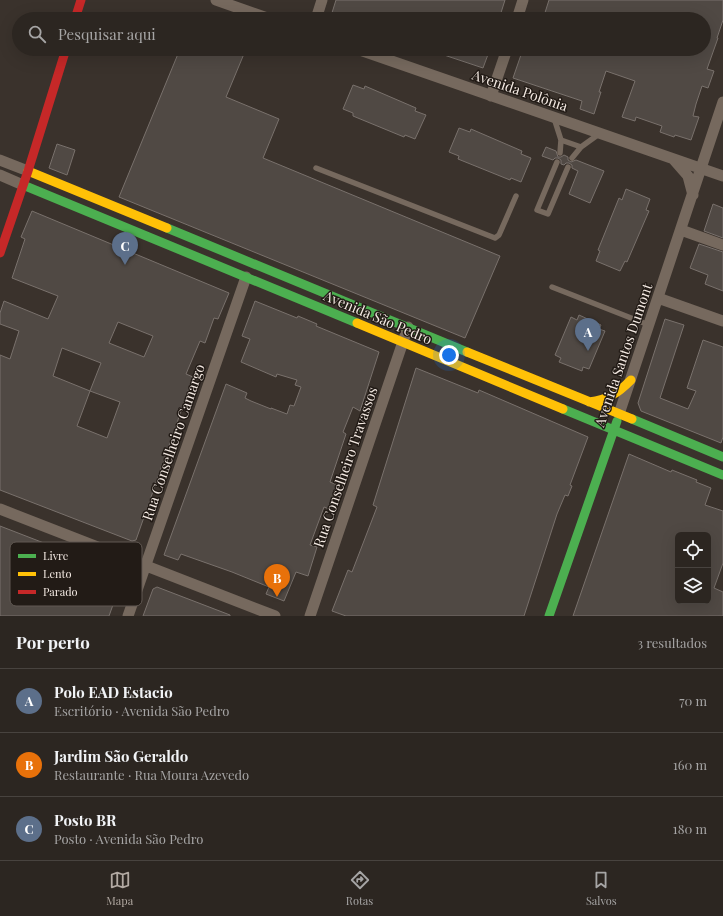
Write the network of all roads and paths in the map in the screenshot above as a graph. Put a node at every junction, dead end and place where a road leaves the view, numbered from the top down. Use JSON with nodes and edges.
{"nodes":[{"id":1,"x":81,"y":0,"type":"edge"},
{"id":2,"x":216,"y":0,"type":"edge"},
{"id":3,"x":322,"y":0,"type":"edge"},
{"id":4,"x":523,"y":0,"type":"edge"},
{"id":5,"x":77,"y":12,"type":"edge"},
{"id":6,"x":250,"y":12,"type":"edge"},
{"id":7,"x":318,"y":12,"type":"edge"},
{"id":8,"x":519,"y":12,"type":"edge"},
{"id":9,"x":64,"y":56,"type":"edge"},
{"id":10,"x":377,"y":56,"type":"edge"},
{"id":11,"x":505,"y":56,"type":"edge"},
{"id":12,"x":491,"y":96,"type":"junction"},
{"id":13,"x":723,"y":102,"type":"edge"},
{"id":14,"x":554,"y":117,"type":"junction"},
{"id":15,"x":599,"y":134,"type":"junction"},
{"id":16,"x":561,"y":140,"type":"junction"},
{"id":17,"x":581,"y":147,"type":"junction"},
{"id":18,"x":560,"y":153,"type":"dead end"},
{"id":19,"x":572,"y":158,"type":"dead end"},
{"id":20,"x":674,"y":159,"type":"junction"},
{"id":21,"x":0,"y":160,"type":"edge"},
{"id":22,"x":557,"y":162,"type":"dead end"},
{"id":23,"x":568,"y":167,"type":"dead end"},
{"id":24,"x":316,"y":168,"type":"dead end"},
{"id":25,"x":701,"y":168,"type":"junction"},
{"id":26,"x":28,"y":172,"type":"junction"},
{"id":27,"x":0,"y":175,"type":"edge"},
{"id":28,"x":723,"y":176,"type":"edge"},
{"id":29,"x":23,"y":185,"type":"junction"},
{"id":30,"x":693,"y":194,"type":"junction"},
{"id":31,"x":516,"y":196,"type":"dead end"},
{"id":32,"x":681,"y":230,"type":"junction"},
{"id":33,"x":723,"y":245,"type":"edge"},
{"id":34,"x":1,"y":250,"type":"edge"},
{"id":35,"x":246,"y":277,"type":"junction"},
{"id":36,"x":552,"y":287,"type":"dead end"},
{"id":37,"x":658,"y":298,"type":"junction"},
{"id":38,"x":723,"y":321,"type":"edge"},
{"id":39,"x":649,"y":324,"type":"junction"},
{"id":40,"x":408,"y":327,"type":"junction"},
{"id":41,"x":403,"y":342,"type":"junction"},
{"id":42,"x":631,"y":380,"type":"junction"},
{"id":43,"x":589,"y":402,"type":"junction"},
{"id":44,"x":620,"y":414,"type":"junction"},
{"id":45,"x":614,"y":430,"type":"junction"},
{"id":46,"x":723,"y":457,"type":"edge"},
{"id":47,"x":723,"y":475,"type":"edge"},
{"id":48,"x":0,"y":509,"type":"edge"},
{"id":49,"x":84,"y":542,"type":"edge"},
{"id":50,"x":142,"y":565,"type":"edge"},
{"id":51,"x":145,"y":566,"type":"junction"},
{"id":52,"x":142,"y":575,"type":"edge"},
{"id":53,"x":131,"y":606,"type":"edge"},
{"id":54,"x":128,"y":616,"type":"edge"},
{"id":55,"x":275,"y":616,"type":"edge"},
{"id":56,"x":310,"y":616,"type":"edge"},
{"id":57,"x":549,"y":616,"type":"edge"}],
"edges":[{"from":1,"to":5,"type":"street"},
{"from":2,"to":6,"type":"street"},
{"from":3,"to":7,"type":"street"},
{"from":4,"to":8,"type":"street"},
{"from":9,"to":26,"type":"street"},
{"from":10,"to":12,"type":"street","name":"Avenida Polônia"},
{"from":11,"to":12,"type":"street"},
{"from":12,"to":14,"type":"street","name":"Avenida Polônia"},
{"from":13,"to":25,"type":"street","name":"Avenida Santos Dumont"},
{"from":14,"to":15,"type":"street","name":"Avenida Polônia"},
{"from":14,"to":16,"type":"lane"},
{"from":15,"to":17,"type":"lane"},
{"from":15,"to":20,"type":"street","name":"Avenida Polônia"},
{"from":16,"to":17,"type":"lane"},
{"from":16,"to":18,"type":"lane"},
{"from":17,"to":19,"type":"lane"},
{"from":20,"to":25,"type":"street","name":"Avenida Polônia"},
{"from":20,"to":30,"type":"street"},
{"from":21,"to":26,"type":"street"},
{"from":22,"to":23,"type":"lane"},
{"from":24,"to":31,"type":"lane"},
{"from":25,"to":28,"type":"street","name":"Avenida Polônia"},
{"from":25,"to":30,"type":"street","name":"Avenida Santos Dumont"},
{"from":26,"to":29,"type":"street"},
{"from":26,"to":40,"type":"street","name":"Avenida São Pedro"},
{"from":27,"to":29,"type":"street"},
{"from":29,"to":34,"type":"street"},
{"from":29,"to":35,"type":"street","name":"Avenida São Pedro"},
{"from":30,"to":32,"type":"street","name":"Avenida Santos Dumont"},
{"from":32,"to":33,"type":"street"},
{"from":32,"to":37,"type":"street","name":"Avenida Santos Dumont"},
{"from":35,"to":41,"type":"street","name":"Avenida São Pedro"},
{"from":35,"to":51,"type":"street","name":"Rua Conselheiro Camargo"},
{"from":36,"to":39,"type":"lane"},
{"from":37,"to":38,"type":"street"},
{"from":37,"to":39,"type":"street","name":"Avenida Santos Dumont"},
{"from":39,"to":42,"type":"street","name":"Avenida Santos Dumont"},
{"from":40,"to":41,"type":"street","name":"Rua Conselheiro Travassos"},
{"from":40,"to":43,"type":"street","name":"Avenida São Pedro"},
{"from":41,"to":45,"type":"street","name":"Avenida São Pedro"},
{"from":41,"to":56,"type":"street","name":"Rua Conselheiro Travassos"},
{"from":42,"to":43,"type":"street"},
{"from":42,"to":44,"type":"street","name":"Avenida Santos Dumont"},
{"from":43,"to":44,"type":"street","name":"Avenida São Pedro"},
{"from":44,"to":45,"type":"street","name":"Avenida Santos Dumont"},
{"from":44,"to":46,"type":"street","name":"Avenida São Pedro"},
{"from":45,"to":47,"type":"street","name":"Avenida São Pedro"},
{"from":45,"to":57,"type":"street","name":"Avenida Santos Dumont"},
{"from":48,"to":49,"type":"street"},
{"from":50,"to":51,"type":"street"},
{"from":51,"to":52,"type":"street","name":"Rua Conselheiro Camargo"},
{"from":51,"to":55,"type":"street"},
{"from":53,"to":54,"type":"street","name":"Rua Conselheiro Camargo"}]}
